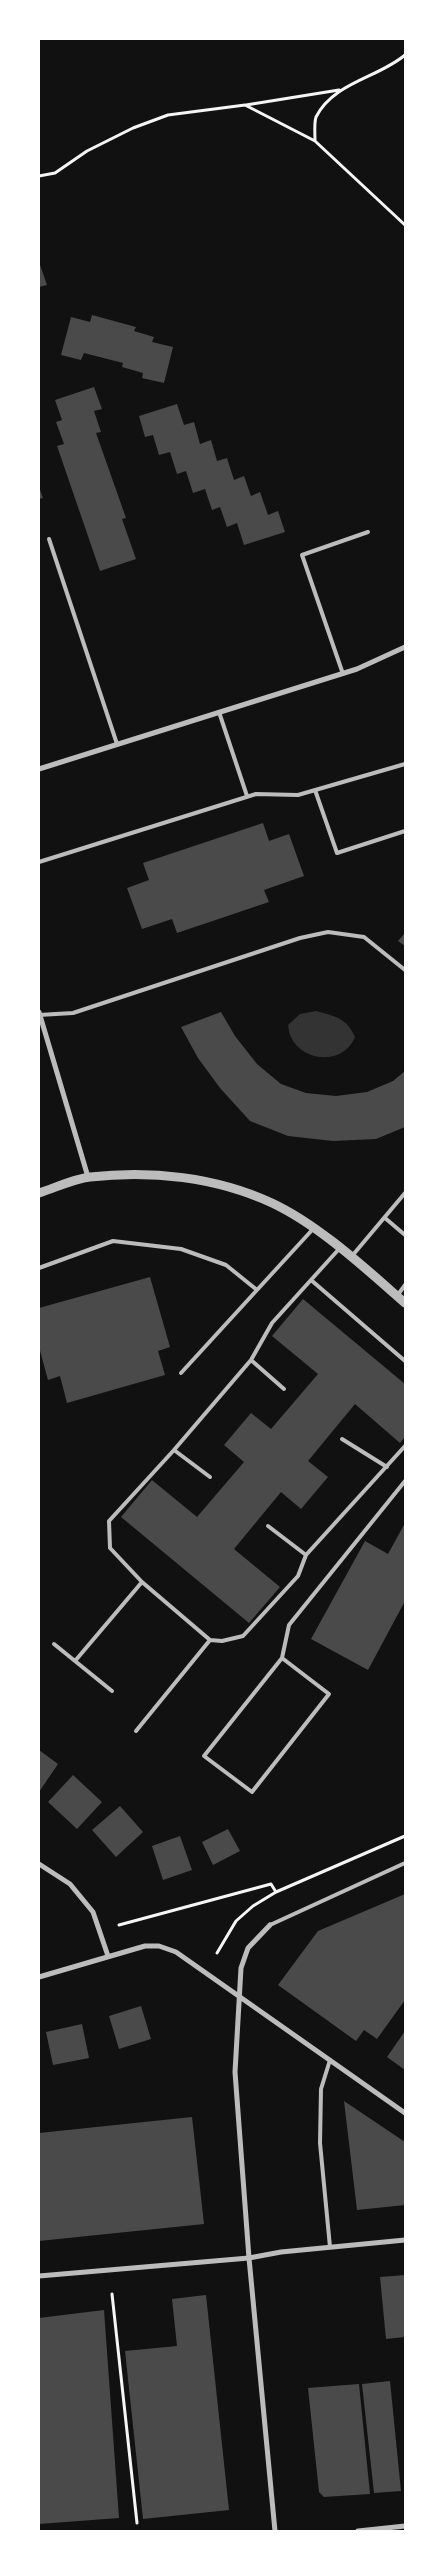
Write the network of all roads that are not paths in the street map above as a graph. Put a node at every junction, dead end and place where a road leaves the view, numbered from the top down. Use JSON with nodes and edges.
{"nodes":[{"id":1,"x":368,"y":532,"type":"dead end"},
{"id":2,"x":49,"y":539,"type":"dead end"},
{"id":3,"x":405,"y":646,"type":"edge"},
{"id":4,"x":343,"y":674,"type":"junction"},
{"id":5,"x":219,"y":712,"type":"junction"},
{"id":6,"x":117,"y":744,"type":"junction"},
{"id":7,"x":405,"y":764,"type":"edge"},
{"id":8,"x":39,"y":769,"type":"edge"},
{"id":9,"x":316,"y":790,"type":"junction"},
{"id":10,"x":247,"y":796,"type":"junction"},
{"id":11,"x":405,"y":831,"type":"edge"},
{"id":12,"x":39,"y":862,"type":"edge"},
{"id":13,"x":405,"y":970,"type":"edge"},
{"id":14,"x":39,"y":1014,"type":"edge"},
{"id":15,"x":88,"y":1177,"type":"junction"},
{"id":16,"x":39,"y":1193,"type":"edge"},
{"id":17,"x":405,"y":1193,"type":"edge"},
{"id":18,"x":385,"y":1218,"type":"junction"},
{"id":19,"x":314,"y":1229,"type":"junction"},
{"id":20,"x":405,"y":1235,"type":"edge"},
{"id":21,"x":339,"y":1249,"type":"junction"},
{"id":22,"x":350,"y":1258,"type":"junction"},
{"id":23,"x":39,"y":1268,"type":"edge"},
{"id":24,"x":311,"y":1280,"type":"junction"},
{"id":25,"x":405,"y":1285,"type":"edge"},
{"id":26,"x":257,"y":1290,"type":"junction"},
{"id":27,"x":397,"y":1296,"type":"junction"},
{"id":28,"x":405,"y":1303,"type":"edge"},
{"id":29,"x":251,"y":1360,"type":"junction"},
{"id":30,"x":405,"y":1361,"type":"edge"},
{"id":31,"x":181,"y":1373,"type":"dead end"},
{"id":32,"x":284,"y":1389,"type":"dead end"},
{"id":33,"x":342,"y":1439,"type":"dead end"},
{"id":34,"x":405,"y":1446,"type":"edge"},
{"id":35,"x":174,"y":1450,"type":"junction"},
{"id":36,"x":387,"y":1467,"type":"junction"},
{"id":37,"x":210,"y":1478,"type":"dead end"},
{"id":38,"x":405,"y":1482,"type":"edge"},
{"id":39,"x":268,"y":1526,"type":"dead end"},
{"id":40,"x":306,"y":1554,"type":"junction"},
{"id":41,"x":142,"y":1582,"type":"junction"},
{"id":42,"x":210,"y":1640,"type":"junction"},
{"id":43,"x":54,"y":1644,"type":"dead end"},
{"id":44,"x":282,"y":1658,"type":"junction"},
{"id":45,"x":75,"y":1661,"type":"junction"},
{"id":46,"x":112,"y":1691,"type":"dead end"},
{"id":47,"x":136,"y":1731,"type":"dead end"},
{"id":48,"x":405,"y":1863,"type":"edge"},
{"id":49,"x":39,"y":1864,"type":"edge"},
{"id":50,"x":270,"y":1925,"type":"joint"},
{"id":51,"x":108,"y":1956,"type":"junction"},
{"id":52,"x":39,"y":1977,"type":"edge"},
{"id":53,"x":238,"y":1997,"type":"junction"},
{"id":54,"x":330,"y":2060,"type":"junction"},
{"id":55,"x":405,"y":2113,"type":"edge"},
{"id":56,"x":405,"y":2240,"type":"edge"},
{"id":57,"x":330,"y":2247,"type":"junction"},
{"id":58,"x":249,"y":2258,"type":"junction"},
{"id":59,"x":39,"y":2276,"type":"edge"},
{"id":60,"x":405,"y":2526,"type":"edge"},
{"id":61,"x":275,"y":2531,"type":"edge"},
{"id":62,"x":358,"y":2531,"type":"edge"}],
"edges":[{"from":1,"to":4,"type":"lane"},
{"from":2,"to":6,"type":"lane"},
{"from":3,"to":4,"type":"street"},
{"from":4,"to":5,"type":"street"},
{"from":5,"to":6,"type":"street"},
{"from":5,"to":10,"type":"lane"},
{"from":6,"to":8,"type":"street"},
{"from":7,"to":9,"type":"lane"},
{"from":9,"to":10,"type":"lane"},
{"from":9,"to":11,"type":"lane"},
{"from":10,"to":12,"type":"lane"},
{"from":13,"to":14,"type":"lane"},
{"from":14,"to":15,"type":"street"},
{"from":15,"to":16,"type":"street"},
{"from":15,"to":19,"type":"street"},
{"from":17,"to":18,"type":"lane"},
{"from":18,"to":20,"type":"lane"},
{"from":18,"to":22,"type":"lane"},
{"from":19,"to":21,"type":"street"},
{"from":19,"to":26,"type":"lane"},
{"from":21,"to":22,"type":"street"},
{"from":21,"to":24,"type":"lane"},
{"from":22,"to":27,"type":"street"},
{"from":23,"to":26,"type":"lane"},
{"from":24,"to":29,"type":"lane"},
{"from":24,"to":30,"type":"lane"},
{"from":25,"to":27,"type":"lane"},
{"from":26,"to":31,"type":"lane"},
{"from":27,"to":28,"type":"street"},
{"from":29,"to":32,"type":"lane"},
{"from":29,"to":35,"type":"lane"},
{"from":33,"to":36,"type":"lane"},
{"from":34,"to":36,"type":"lane"},
{"from":35,"to":37,"type":"lane"},
{"from":35,"to":41,"type":"lane"},
{"from":36,"to":40,"type":"lane"},
{"from":38,"to":44,"type":"lane"},
{"from":39,"to":40,"type":"lane"},
{"from":40,"to":42,"type":"lane"},
{"from":41,"to":42,"type":"lane"},
{"from":41,"to":45,"type":"lane"},
{"from":42,"to":47,"type":"lane"},
{"from":43,"to":45,"type":"lane"},
{"from":44,"to":44,"type":"lane"},
{"from":45,"to":46,"type":"lane"},
{"from":48,"to":50,"type":"lane"},
{"from":49,"to":51,"type":"street"},
{"from":50,"to":53,"type":"street"},
{"from":51,"to":52,"type":"street"},
{"from":51,"to":53,"type":"street"},
{"from":53,"to":54,"type":"street"},
{"from":53,"to":58,"type":"street"},
{"from":54,"to":55,"type":"street"},
{"from":54,"to":57,"type":"lane"},
{"from":56,"to":57,"type":"street"},
{"from":57,"to":58,"type":"street"},
{"from":58,"to":59,"type":"street"},
{"from":58,"to":61,"type":"street"},
{"from":60,"to":62,"type":"street"}]}
